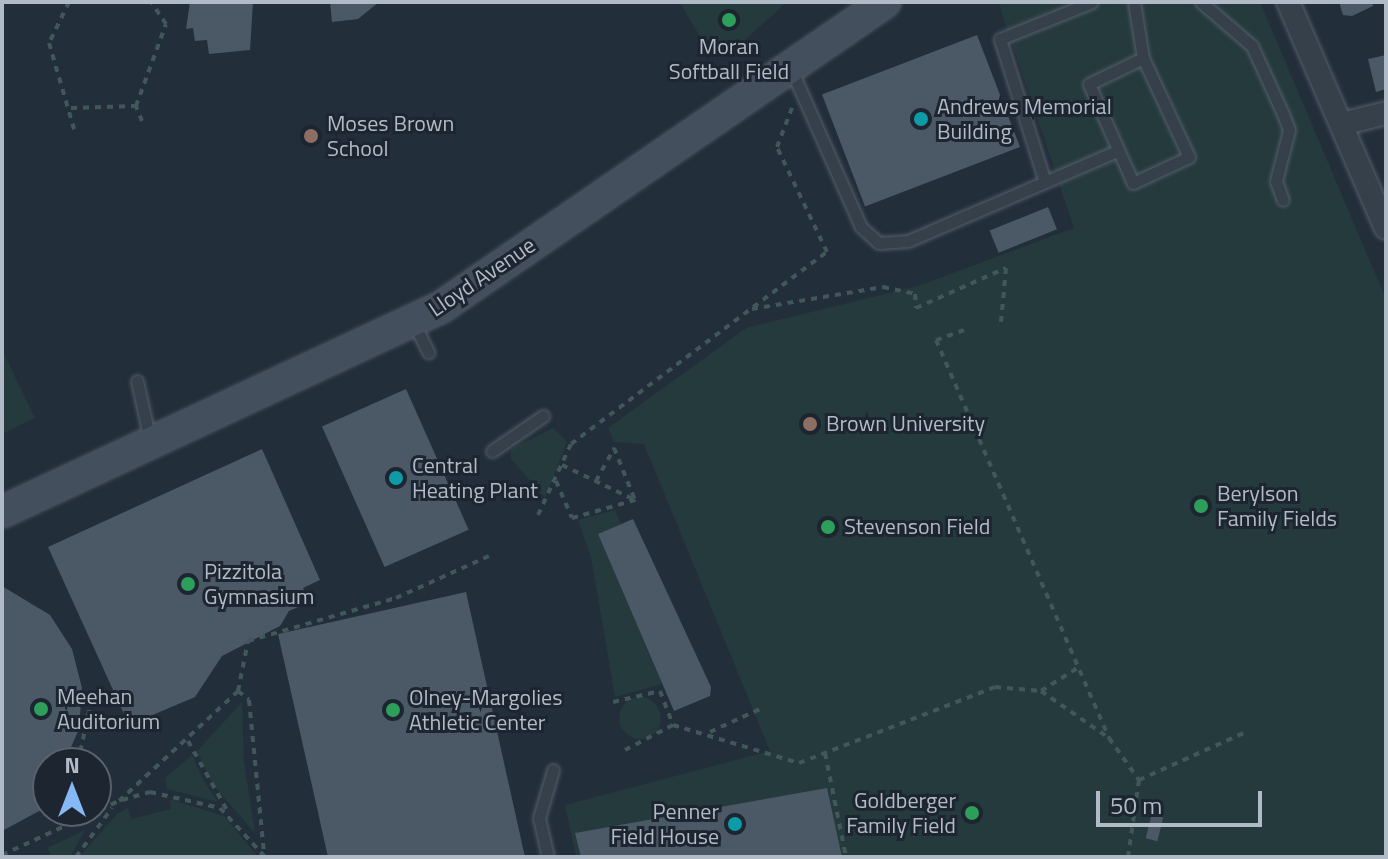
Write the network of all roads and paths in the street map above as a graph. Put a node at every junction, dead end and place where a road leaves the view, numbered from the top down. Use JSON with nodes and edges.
{"nodes":[{"id":1,"x":69,"y":2,"type":"edge"},
{"id":2,"x":151,"y":2,"type":"edge"},
{"id":3,"x":885,"y":2,"type":"edge"},
{"id":4,"x":1092,"y":2,"type":"edge"},
{"id":5,"x":1134,"y":2,"type":"edge"},
{"id":6,"x":1201,"y":2,"type":"edge"},
{"id":7,"x":1288,"y":2,"type":"edge"},
{"id":8,"x":1143,"y":58,"type":"junction"},
{"id":9,"x":789,"y":65,"type":"junction"},
{"id":10,"x":786,"y":99,"type":"dead end"},
{"id":11,"x":136,"y":106,"type":"junction"},
{"id":12,"x":71,"y":108,"type":"junction"},
{"id":13,"x":1386,"y":113,"type":"edge"},
{"id":14,"x":142,"y":121,"type":"dead end"},
{"id":15,"x":1342,"y":124,"type":"junction"},
{"id":16,"x":74,"y":129,"type":"dead end"},
{"id":17,"x":1117,"y":151,"type":"junction"},
{"id":18,"x":1045,"y":182,"type":"junction"},
{"id":19,"x":1283,"y":200,"type":"dead end"},
{"id":20,"x":1386,"y":228,"type":"edge"},
{"id":21,"x":750,"y":310,"type":"junction"},
{"id":22,"x":413,"y":321,"type":"junction"},
{"id":23,"x":1001,"y":322,"type":"dead end"},
{"id":24,"x":964,"y":330,"type":"dead end"},
{"id":25,"x":428,"y":352,"type":"dead end"},
{"id":26,"x":137,"y":381,"type":"dead end"},
{"id":27,"x":543,"y":416,"type":"dead end"},
{"id":28,"x":150,"y":440,"type":"junction"},
{"id":29,"x":492,"y":451,"type":"dead end"},
{"id":30,"x":562,"y":465,"type":"junction"},
{"id":31,"x":556,"y":479,"type":"junction"},
{"id":32,"x":596,"y":481,"type":"junction"},
{"id":33,"x":635,"y":500,"type":"junction"},
{"id":34,"x":2,"y":512,"type":"edge"},
{"id":35,"x":538,"y":515,"type":"dead end"},
{"id":36,"x":489,"y":556,"type":"dead end"},
{"id":37,"x":1079,"y":667,"type":"junction"},
{"id":38,"x":238,"y":691,"type":"junction"},
{"id":39,"x":1041,"y":691,"type":"junction"},
{"id":40,"x":91,"y":701,"type":"dead end"},
{"id":41,"x":613,"y":702,"type":"dead end"},
{"id":42,"x":762,"y":708,"type":"dead end"},
{"id":43,"x":673,"y":725,"type":"junction"},
{"id":44,"x":1248,"y":731,"type":"dead end"},
{"id":45,"x":708,"y":733,"type":"junction"},
{"id":46,"x":1109,"y":738,"type":"junction"},
{"id":47,"x":188,"y":741,"type":"junction"},
{"id":48,"x":81,"y":747,"type":"edge"},
{"id":49,"x":625,"y":750,"type":"dead end"},
{"id":50,"x":825,"y":753,"type":"junction"},
{"id":51,"x":553,"y":770,"type":"dead end"},
{"id":52,"x":1139,"y":780,"type":"junction"},
{"id":53,"x":119,"y":801,"type":"junction"},
{"id":54,"x":112,"y":805,"type":"edge"},
{"id":55,"x":231,"y":816,"type":"junction"},
{"id":56,"x":68,"y":827,"type":"edge"},
{"id":57,"x":2,"y":855,"type":"edge"},
{"id":58,"x":265,"y":855,"type":"edge"},
{"id":59,"x":76,"y":857,"type":"edge"},
{"id":60,"x":548,"y":857,"type":"edge"},
{"id":61,"x":846,"y":857,"type":"edge"},
{"id":62,"x":1128,"y":857,"type":"edge"}],
"edges":[{"from":1,"to":12,"type":"path"},
{"from":2,"to":11,"type":"path"},
{"from":3,"to":9,"type":"street","name":"Lloyd Avenue"},
{"from":4,"to":18,"type":"lane"},
{"from":5,"to":8,"type":"lane"},
{"from":6,"to":19,"type":"lane"},
{"from":7,"to":15,"type":"street"},
{"from":8,"to":17,"type":"lane"},
{"from":8,"to":17,"type":"lane"},
{"from":9,"to":18,"type":"lane"},
{"from":9,"to":22,"type":"street","name":"Lloyd Avenue"},
{"from":10,"to":21,"type":"path"},
{"from":11,"to":12,"type":"path"},
{"from":11,"to":14,"type":"path"},
{"from":12,"to":16,"type":"path"},
{"from":13,"to":15,"type":"street"},
{"from":15,"to":20,"type":"street"},
{"from":17,"to":18,"type":"lane"},
{"from":21,"to":23,"type":"path"},
{"from":21,"to":30,"type":"path"},
{"from":22,"to":25,"type":"lane"},
{"from":22,"to":28,"type":"street","name":"Lloyd Avenue"},
{"from":24,"to":37,"type":"path"},
{"from":26,"to":28,"type":"lane"},
{"from":27,"to":29,"type":"lane"},
{"from":28,"to":34,"type":"street","name":"Lloyd Avenue"},
{"from":30,"to":31,"type":"path"},
{"from":30,"to":32,"type":"path"},
{"from":31,"to":33,"type":"path"},
{"from":31,"to":35,"type":"path"},
{"from":32,"to":33,"type":"path"},
{"from":32,"to":33,"type":"path"},
{"from":36,"to":38,"type":"path"},
{"from":37,"to":39,"type":"path"},
{"from":37,"to":46,"type":"path"},
{"from":38,"to":47,"type":"path"},
{"from":38,"to":58,"type":"path"},
{"from":39,"to":46,"type":"path"},
{"from":39,"to":50,"type":"path"},
{"from":40,"to":48,"type":"path"},
{"from":41,"to":43,"type":"path"},
{"from":42,"to":45,"type":"path"},
{"from":43,"to":45,"type":"path"},
{"from":43,"to":49,"type":"path"},
{"from":44,"to":52,"type":"path"},
{"from":45,"to":50,"type":"path"},
{"from":46,"to":52,"type":"path"},
{"from":47,"to":53,"type":"path"},
{"from":47,"to":55,"type":"path"},
{"from":50,"to":61,"type":"path"},
{"from":51,"to":60,"type":"lane"},
{"from":52,"to":62,"type":"path"},
{"from":53,"to":54,"type":"path"},
{"from":53,"to":55,"type":"path"},
{"from":53,"to":59,"type":"path"},
{"from":55,"to":58,"type":"path"},
{"from":56,"to":57,"type":"path"}]}
